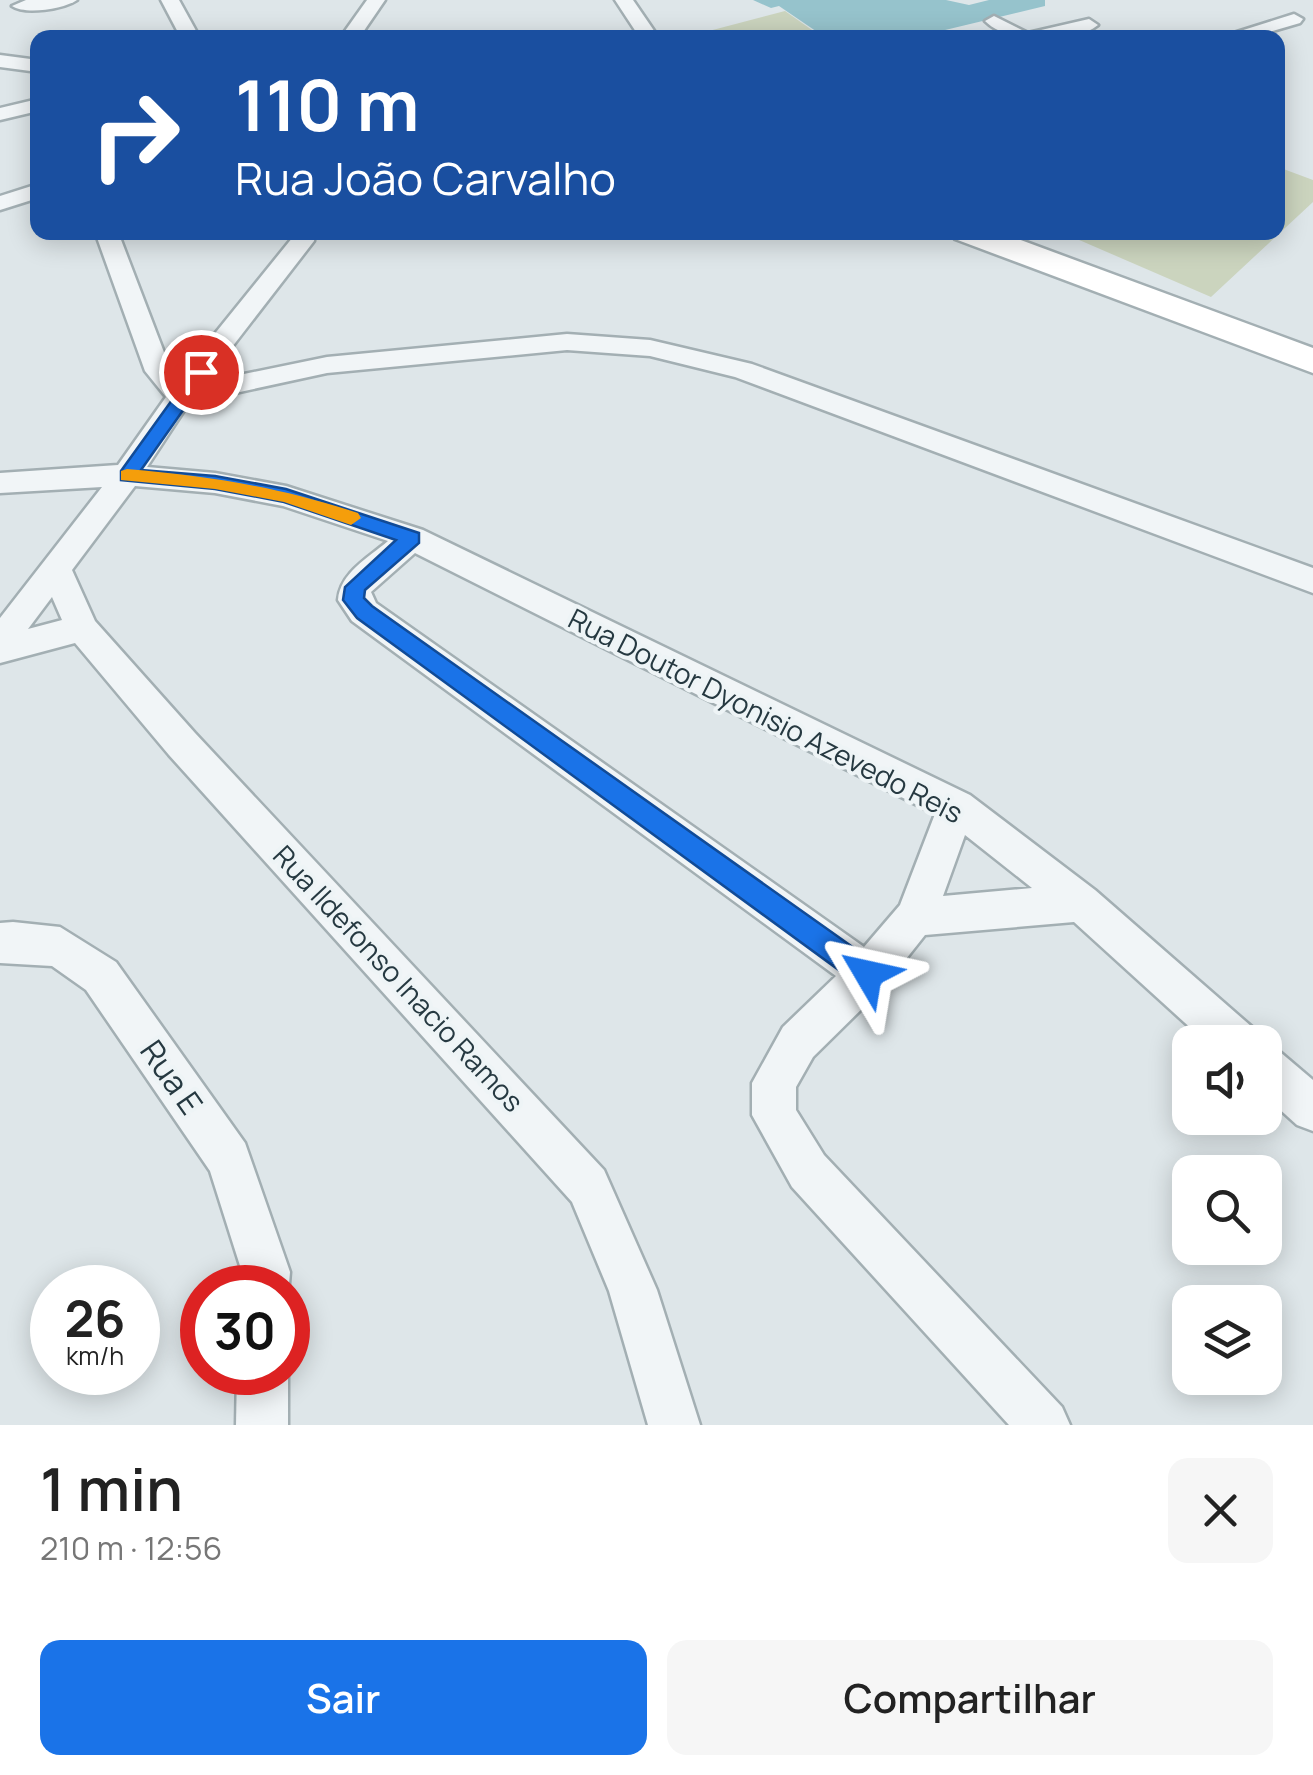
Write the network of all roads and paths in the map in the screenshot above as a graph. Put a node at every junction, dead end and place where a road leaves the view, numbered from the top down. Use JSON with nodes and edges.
{"nodes":[{"id":1,"x":68,"y":0,"type":"edge"},
{"id":2,"x":170,"y":0,"type":"edge"},
{"id":3,"x":376,"y":0,"type":"edge"},
{"id":4,"x":624,"y":0,"type":"edge"},
{"id":5,"x":21,"y":6,"type":"dead end"},
{"id":6,"x":1270,"y":6,"type":"dead end"},
{"id":7,"x":1294,"y":20,"type":"junction"},
{"id":8,"x":994,"y":21,"type":"dead end"},
{"id":9,"x":1089,"y":25,"type":"dead end"},
{"id":10,"x":1313,"y":29,"type":"edge"},
{"id":11,"x":187,"y":30,"type":"edge"},
{"id":12,"x":354,"y":30,"type":"edge"},
{"id":13,"x":645,"y":30,"type":"edge"},
{"id":14,"x":1011,"y":30,"type":"edge"},
{"id":15,"x":1065,"y":30,"type":"edge"},
{"id":16,"x":1257,"y":30,"type":"edge"},
{"id":17,"x":0,"y":61,"type":"edge"},
{"id":18,"x":30,"y":65,"type":"edge"},
{"id":19,"x":30,"y":107,"type":"edge"},
{"id":20,"x":0,"y":114,"type":"edge"},
{"id":21,"x":30,"y":194,"type":"edge"},
{"id":22,"x":0,"y":203,"type":"edge"},
{"id":23,"x":109,"y":240,"type":"edge"},
{"id":24,"x":305,"y":240,"type":"edge"},
{"id":25,"x":988,"y":240,"type":"edge"},
{"id":26,"x":222,"y":347,"type":"junction"},
{"id":27,"x":1313,"y":361,"type":"edge"},
{"id":28,"x":327,"y":365,"type":"junction"},
{"id":29,"x":180,"y":396,"type":"junction"},
{"id":30,"x":127,"y":475,"type":"junction"},
{"id":31,"x":0,"y":482,"type":"edge"},
{"id":32,"x":412,"y":538,"type":"junction"},
{"id":33,"x":56,"y":569,"type":"junction"},
{"id":34,"x":1313,"y":581,"type":"edge"},
{"id":35,"x":82,"y":628,"type":"junction"},
{"id":36,"x":0,"y":642,"type":"edge"},
{"id":37,"x":0,"y":650,"type":"edge"},
{"id":38,"x":958,"y":807,"type":"junction"},
{"id":39,"x":1080,"y":903,"type":"junction"},
{"id":40,"x":916,"y":917,"type":"junction"},
{"id":41,"x":0,"y":943,"type":"edge"},
{"id":42,"x":868,"y":974,"type":"junction"},
{"id":43,"x":1218,"y":1025,"type":"edge"},
{"id":44,"x":1282,"y":1082,"type":"edge"},
{"id":45,"x":1313,"y":1108,"type":"edge"},
{"id":46,"x":264,"y":1265,"type":"edge"},
{"id":47,"x":263,"y":1395,"type":"edge"},
{"id":48,"x":262,"y":1425,"type":"edge"},
{"id":49,"x":674,"y":1425,"type":"edge"},
{"id":50,"x":1044,"y":1425,"type":"edge"}],
"edges":[{"from":1,"to":5,"type":"street"},
{"from":2,"to":11,"type":"street"},
{"from":3,"to":12,"type":"street"},
{"from":4,"to":13,"type":"street"},
{"from":6,"to":7,"type":"street"},
{"from":7,"to":10,"type":"street"},
{"from":7,"to":16,"type":"street"},
{"from":8,"to":14,"type":"street"},
{"from":9,"to":15,"type":"street"},
{"from":17,"to":18,"type":"street"},
{"from":19,"to":20,"type":"street"},
{"from":21,"to":22,"type":"street"},
{"from":23,"to":29,"type":"street"},
{"from":24,"to":26,"type":"street"},
{"from":25,"to":27,"type":"street"},
{"from":26,"to":28,"type":"street"},
{"from":26,"to":29,"type":"street"},
{"from":28,"to":29,"type":"street"},
{"from":28,"to":34,"type":"street"},
{"from":29,"to":30,"type":"street"},
{"from":30,"to":31,"type":"street","name":"Rua Doutor Dyonisio Azevedo Reis"},
{"from":30,"to":32,"type":"street","name":"Rua Doutor Dyonisio Azevedo Reis"},
{"from":30,"to":33,"type":"street"},
{"from":32,"to":38,"type":"street","name":"Rua Doutor Dyonisio Azevedo Reis"},
{"from":32,"to":42,"type":"street"},
{"from":33,"to":35,"type":"street","name":"Rua Ildefonso Inacio Ramos"},
{"from":33,"to":36,"type":"street"},
{"from":35,"to":37,"type":"street"},
{"from":35,"to":49,"type":"street","name":"Rua Ildefonso Inacio Ramos"},
{"from":38,"to":39,"type":"street","name":"Rua Doutor Dyonisio Azevedo Reis"},
{"from":38,"to":40,"type":"street"},
{"from":39,"to":40,"type":"street"},
{"from":39,"to":43,"type":"street","name":"Rua Doutor Dyonisio Azevedo Reis"},
{"from":40,"to":42,"type":"street"},
{"from":41,"to":46,"type":"street","name":"Rua E"},
{"from":42,"to":50,"type":"street"},
{"from":44,"to":45,"type":"street"},
{"from":47,"to":48,"type":"street"}]}
